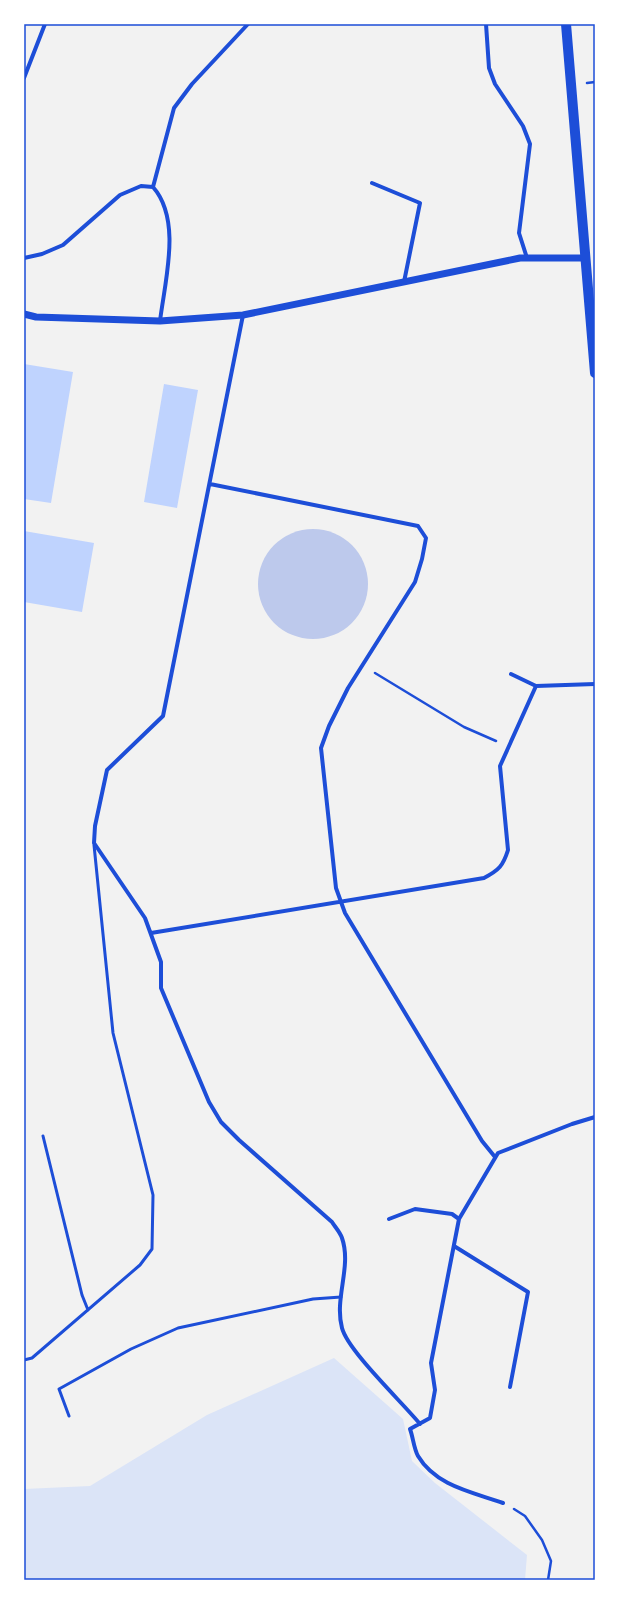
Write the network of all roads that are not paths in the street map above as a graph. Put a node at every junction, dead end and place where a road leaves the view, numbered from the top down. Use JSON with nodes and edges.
{"nodes":[{"id":1,"x":45,"y":24,"type":"edge"},
{"id":2,"x":248,"y":24,"type":"edge"},
{"id":3,"x":486,"y":24,"type":"edge"},
{"id":4,"x":566,"y":24,"type":"edge"},
{"id":5,"x":24,"y":78,"type":"edge"},
{"id":6,"x":372,"y":183,"type":"dead end"},
{"id":7,"x":154,"y":186,"type":"junction"},
{"id":8,"x":24,"y":258,"type":"edge"},
{"id":9,"x":527,"y":258,"type":"junction"},
{"id":10,"x":584,"y":258,"type":"junction"},
{"id":11,"x":404,"y":282,"type":"junction"},
{"id":12,"x":24,"y":314,"type":"edge"},
{"id":13,"x":244,"y":315,"type":"junction"},
{"id":14,"x":160,"y":321,"type":"junction"},
{"id":15,"x":595,"y":373,"type":"edge"},
{"id":16,"x":210,"y":484,"type":"junction"},
{"id":17,"x":511,"y":674,"type":"dead end"},
{"id":18,"x":595,"y":684,"type":"edge"},
{"id":19,"x":536,"y":686,"type":"junction"},
{"id":20,"x":94,"y":843,"type":"junction"},
{"id":21,"x":341,"y":902,"type":"junction"},
{"id":22,"x":151,"y":933,"type":"junction"},
{"id":23,"x":595,"y":1117,"type":"edge"},
{"id":24,"x":43,"y":1136,"type":"dead end"},
{"id":25,"x":495,"y":1157,"type":"junction"},
{"id":26,"x":389,"y":1219,"type":"dead end"},
{"id":27,"x":459,"y":1219,"type":"junction"},
{"id":28,"x":454,"y":1246,"type":"junction"},
{"id":29,"x":341,"y":1297,"type":"junction"},
{"id":30,"x":88,"y":1310,"type":"junction"},
{"id":31,"x":24,"y":1360,"type":"edge"},
{"id":32,"x":510,"y":1387,"type":"dead end"},
{"id":33,"x":69,"y":1416,"type":"dead end"},
{"id":34,"x":420,"y":1424,"type":"junction"},
{"id":35,"x":503,"y":1503,"type":"road end"}],
"edges":[{"from":1,"to":5,"type":"street"},
{"from":2,"to":7,"type":"street"},
{"from":3,"to":9,"type":"street"},
{"from":4,"to":10,"type":"main road"},
{"from":6,"to":11,"type":"street"},
{"from":7,"to":8,"type":"street"},
{"from":7,"to":14,"type":"street"},
{"from":9,"to":10,"type":"street"},
{"from":9,"to":11,"type":"street"},
{"from":10,"to":15,"type":"main road"},
{"from":11,"to":13,"type":"street"},
{"from":12,"to":14,"type":"street"},
{"from":13,"to":14,"type":"street"},
{"from":13,"to":16,"type":"street"},
{"from":16,"to":20,"type":"street"},
{"from":16,"to":21,"type":"street"},
{"from":17,"to":19,"type":"street"},
{"from":18,"to":19,"type":"street"},
{"from":19,"to":21,"type":"street"},
{"from":20,"to":22,"type":"street"},
{"from":20,"to":30,"type":"lane"},
{"from":21,"to":22,"type":"street"},
{"from":21,"to":25,"type":"street"},
{"from":22,"to":29,"type":"street"},
{"from":23,"to":25,"type":"street"},
{"from":24,"to":30,"type":"lane"},
{"from":25,"to":27,"type":"street"},
{"from":26,"to":27,"type":"street"},
{"from":27,"to":28,"type":"street"},
{"from":28,"to":32,"type":"street"},
{"from":28,"to":34,"type":"street"},
{"from":29,"to":33,"type":"lane"},
{"from":29,"to":34,"type":"street"},
{"from":30,"to":31,"type":"lane"},
{"from":34,"to":35,"type":"street"}]}
